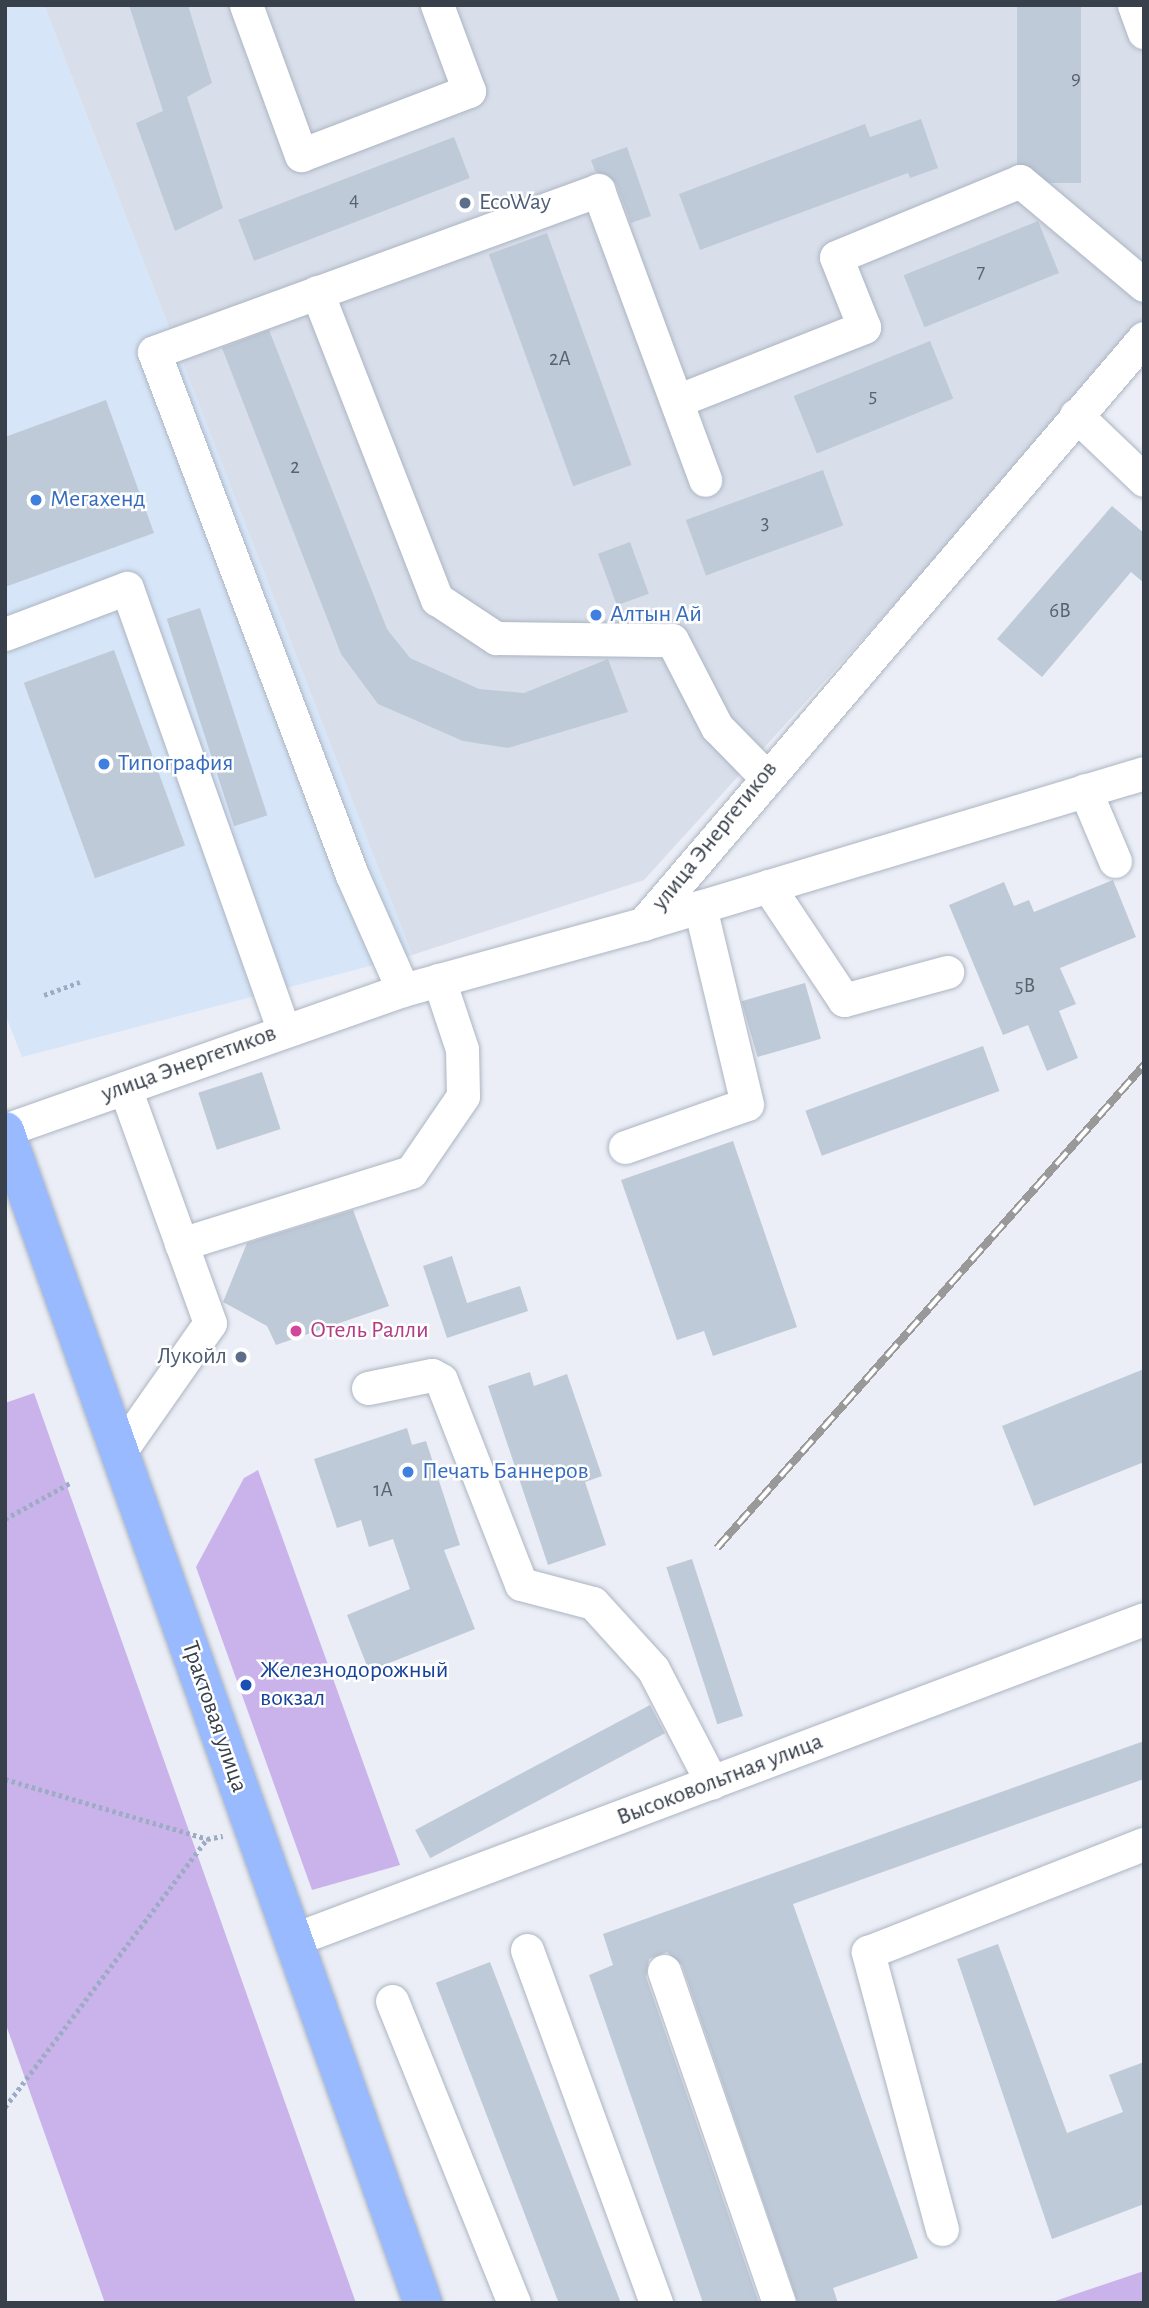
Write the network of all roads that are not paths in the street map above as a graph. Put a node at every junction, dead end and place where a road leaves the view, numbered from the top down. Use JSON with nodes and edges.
{"nodes":[{"id":1,"x":246,"y":5,"type":"edge"},
{"id":2,"x":438,"y":5,"type":"edge"},
{"id":3,"x":1134,"y":5,"type":"edge"},
{"id":4,"x":1144,"y":32,"type":"edge"},
{"id":5,"x":1144,"y":285,"type":"edge"},
{"id":6,"x":317,"y":292,"type":"junction"},
{"id":7,"x":1144,"y":338,"type":"edge"},
{"id":8,"x":678,"y":400,"type":"junction"},
{"id":9,"x":1076,"y":415,"type":"junction"},
{"id":10,"x":705,"y":480,"type":"dead end"},
{"id":11,"x":1144,"y":480,"type":"edge"},
{"id":12,"x":5,"y":634,"type":"edge"},
{"id":13,"x":1144,"y":773,"type":"edge"},
{"id":14,"x":764,"y":775,"type":"junction"},
{"id":15,"x":1085,"y":790,"type":"junction"},
{"id":16,"x":1115,"y":861,"type":"dead end"},
{"id":17,"x":768,"y":886,"type":"junction"},
{"id":18,"x":700,"y":907,"type":"junction"},
{"id":19,"x":643,"y":924,"type":"junction"},
{"id":20,"x":947,"y":972,"type":"dead end"},
{"id":21,"x":439,"y":980,"type":"junction"},
{"id":22,"x":403,"y":990,"type":"junction"},
{"id":23,"x":283,"y":1029,"type":"junction"},
{"id":24,"x":125,"y":1088,"type":"junction"},
{"id":25,"x":5,"y":1130,"type":"edge"},
{"id":26,"x":625,"y":1147,"type":"dead end"},
{"id":27,"x":181,"y":1244,"type":"junction"},
{"id":28,"x":368,"y":1388,"type":"dead end"},
{"id":29,"x":121,"y":1450,"type":"junction"},
{"id":30,"x":1144,"y":1619,"type":"edge"},
{"id":31,"x":712,"y":1783,"type":"junction"},
{"id":32,"x":1144,"y":1844,"type":"edge"},
{"id":33,"x":295,"y":1939,"type":"junction"},
{"id":34,"x":527,"y":1950,"type":"dead end"},
{"id":35,"x":664,"y":1971,"type":"dead end"},
{"id":36,"x":392,"y":2001,"type":"dead end"},
{"id":37,"x":942,"y":2229,"type":"dead end"},
{"id":38,"x":423,"y":2303,"type":"edge"},
{"id":39,"x":514,"y":2303,"type":"edge"},
{"id":40,"x":656,"y":2303,"type":"edge"},
{"id":41,"x":779,"y":2303,"type":"edge"}],
"edges":[{"from":1,"to":2,"type":"street"},
{"from":3,"to":4,"type":"street"},
{"from":5,"to":8,"type":"street"},
{"from":6,"to":8,"type":"street"},
{"from":6,"to":14,"type":"street"},
{"from":6,"to":22,"type":"street"},
{"from":7,"to":9,"type":"street","name":"улица Энергетиков"},
{"from":8,"to":10,"type":"street"},
{"from":9,"to":11,"type":"street"},
{"from":9,"to":14,"type":"street","name":"улица Энергетиков"},
{"from":12,"to":23,"type":"street"},
{"from":13,"to":15,"type":"street"},
{"from":14,"to":19,"type":"street","name":"улица Энергетиков"},
{"from":15,"to":16,"type":"street"},
{"from":15,"to":17,"type":"street"},
{"from":17,"to":18,"type":"street"},
{"from":17,"to":20,"type":"street"},
{"from":18,"to":19,"type":"street"},
{"from":18,"to":26,"type":"street"},
{"from":19,"to":21,"type":"street","name":"улица Энергетиков"},
{"from":21,"to":22,"type":"street","name":"улица Энергетиков"},
{"from":21,"to":27,"type":"street"},
{"from":22,"to":23,"type":"street","name":"улица Энергетиков"},
{"from":23,"to":24,"type":"street","name":"улица Энергетиков"},
{"from":24,"to":25,"type":"street","name":"улица Энергетиков"},
{"from":24,"to":27,"type":"street"},
{"from":25,"to":29,"type":"main road","name":"Трактовая улица"},
{"from":27,"to":29,"type":"street"},
{"from":28,"to":31,"type":"street"},
{"from":29,"to":33,"type":"main road","name":"Трактовая улица"},
{"from":30,"to":31,"type":"street","name":"Высоковольтная улица"},
{"from":31,"to":33,"type":"street","name":"Высоковольтная улица"},
{"from":32,"to":37,"type":"street"},
{"from":33,"to":38,"type":"main road","name":"Трактовая улица"},
{"from":34,"to":40,"type":"street"},
{"from":35,"to":41,"type":"street"},
{"from":36,"to":39,"type":"street"}]}
